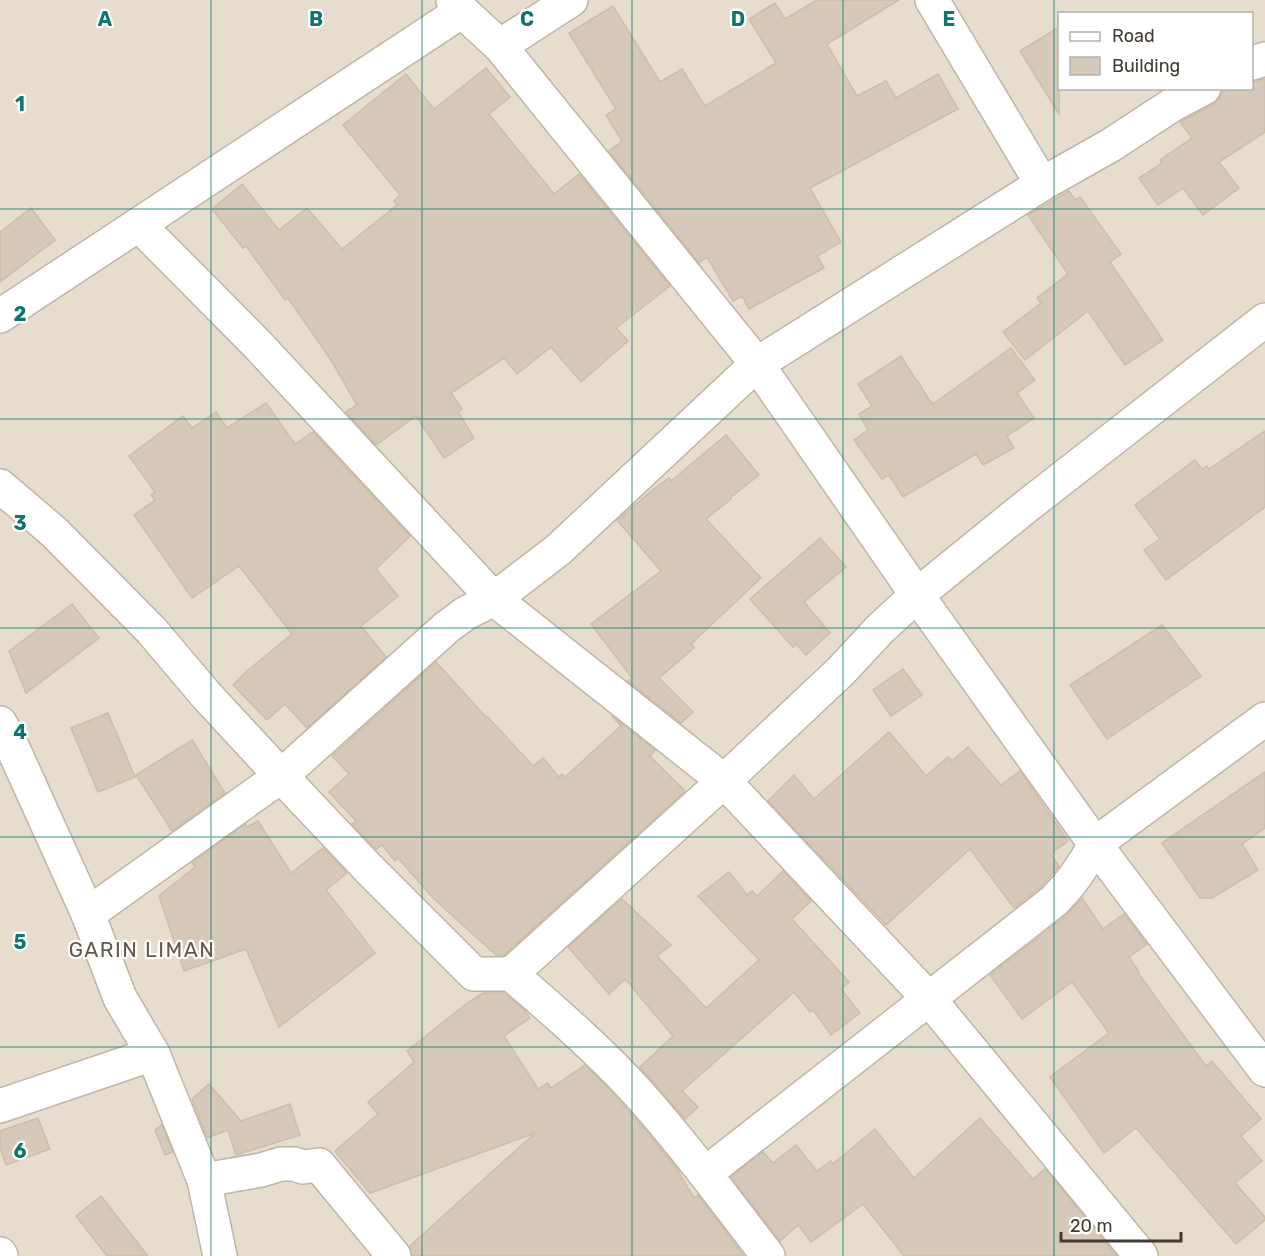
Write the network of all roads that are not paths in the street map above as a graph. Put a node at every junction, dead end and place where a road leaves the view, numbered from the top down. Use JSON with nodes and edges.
{"nodes":[{"id":1,"x":571,"y":0,"type":"edge"},
{"id":2,"x":932,"y":0,"type":"edge"},
{"id":3,"x":457,"y":5,"type":"edge"},
{"id":4,"x":500,"y":46,"type":"junction"},
{"id":5,"x":1200,"y":90,"type":"edge"},
{"id":6,"x":1042,"y":184,"type":"junction"},
{"id":7,"x":139,"y":225,"type":"junction"},
{"id":8,"x":0,"y":316,"type":"edge"},
{"id":9,"x":1265,"y":320,"type":"edge"},
{"id":10,"x":757,"y":364,"type":"junction"},
{"id":11,"x":0,"y":486,"type":"edge"},
{"id":12,"x":917,"y":595,"type":"junction"},
{"id":13,"x":494,"y":600,"type":"junction"},
{"id":14,"x":1265,"y":719,"type":"edge"},
{"id":15,"x":0,"y":723,"type":"edge"},
{"id":16,"x":281,"y":776,"type":"junction"},
{"id":17,"x":724,"y":781,"type":"junction"},
{"id":18,"x":1095,"y":844,"type":"junction"},
{"id":19,"x":88,"y":914,"type":"junction"},
{"id":20,"x":511,"y":974,"type":"junction"},
{"id":21,"x":929,"y":999,"type":"junction"},
{"id":22,"x":153,"y":1054,"type":"junction"},
{"id":23,"x":1265,"y":1070,"type":"edge"},
{"id":24,"x":0,"y":1106,"type":"edge"},
{"id":25,"x":706,"y":1173,"type":"junction"},
{"id":26,"x":204,"y":1180,"type":"junction"},
{"id":27,"x":220,"y":1256,"type":"edge"},
{"id":28,"x":394,"y":1256,"type":"edge"},
{"id":29,"x":768,"y":1256,"type":"edge"},
{"id":30,"x":1141,"y":1256,"type":"edge"}],
"edges":[{"from":1,"to":4,"type":"street"},
{"from":2,"to":6,"type":"street"},
{"from":3,"to":4,"type":"street"},
{"from":3,"to":7,"type":"street"},
{"from":4,"to":10,"type":"street"},
{"from":5,"to":6,"type":"street"},
{"from":6,"to":10,"type":"street"},
{"from":7,"to":8,"type":"street"},
{"from":7,"to":13,"type":"street"},
{"from":9,"to":12,"type":"street"},
{"from":10,"to":12,"type":"street"},
{"from":10,"to":13,"type":"street"},
{"from":11,"to":16,"type":"street"},
{"from":12,"to":17,"type":"street"},
{"from":12,"to":18,"type":"street"},
{"from":13,"to":16,"type":"street"},
{"from":13,"to":17,"type":"street"},
{"from":14,"to":18,"type":"street"},
{"from":15,"to":19,"type":"street"},
{"from":16,"to":19,"type":"street"},
{"from":16,"to":20,"type":"street"},
{"from":17,"to":20,"type":"street"},
{"from":17,"to":21,"type":"street"},
{"from":18,"to":21,"type":"street"},
{"from":18,"to":23,"type":"street"},
{"from":19,"to":22,"type":"street"},
{"from":20,"to":25,"type":"street"},
{"from":21,"to":25,"type":"street"},
{"from":21,"to":30,"type":"street"},
{"from":22,"to":24,"type":"street"},
{"from":22,"to":26,"type":"street"},
{"from":25,"to":29,"type":"street"},
{"from":26,"to":27,"type":"street"},
{"from":26,"to":28,"type":"street"}]}
